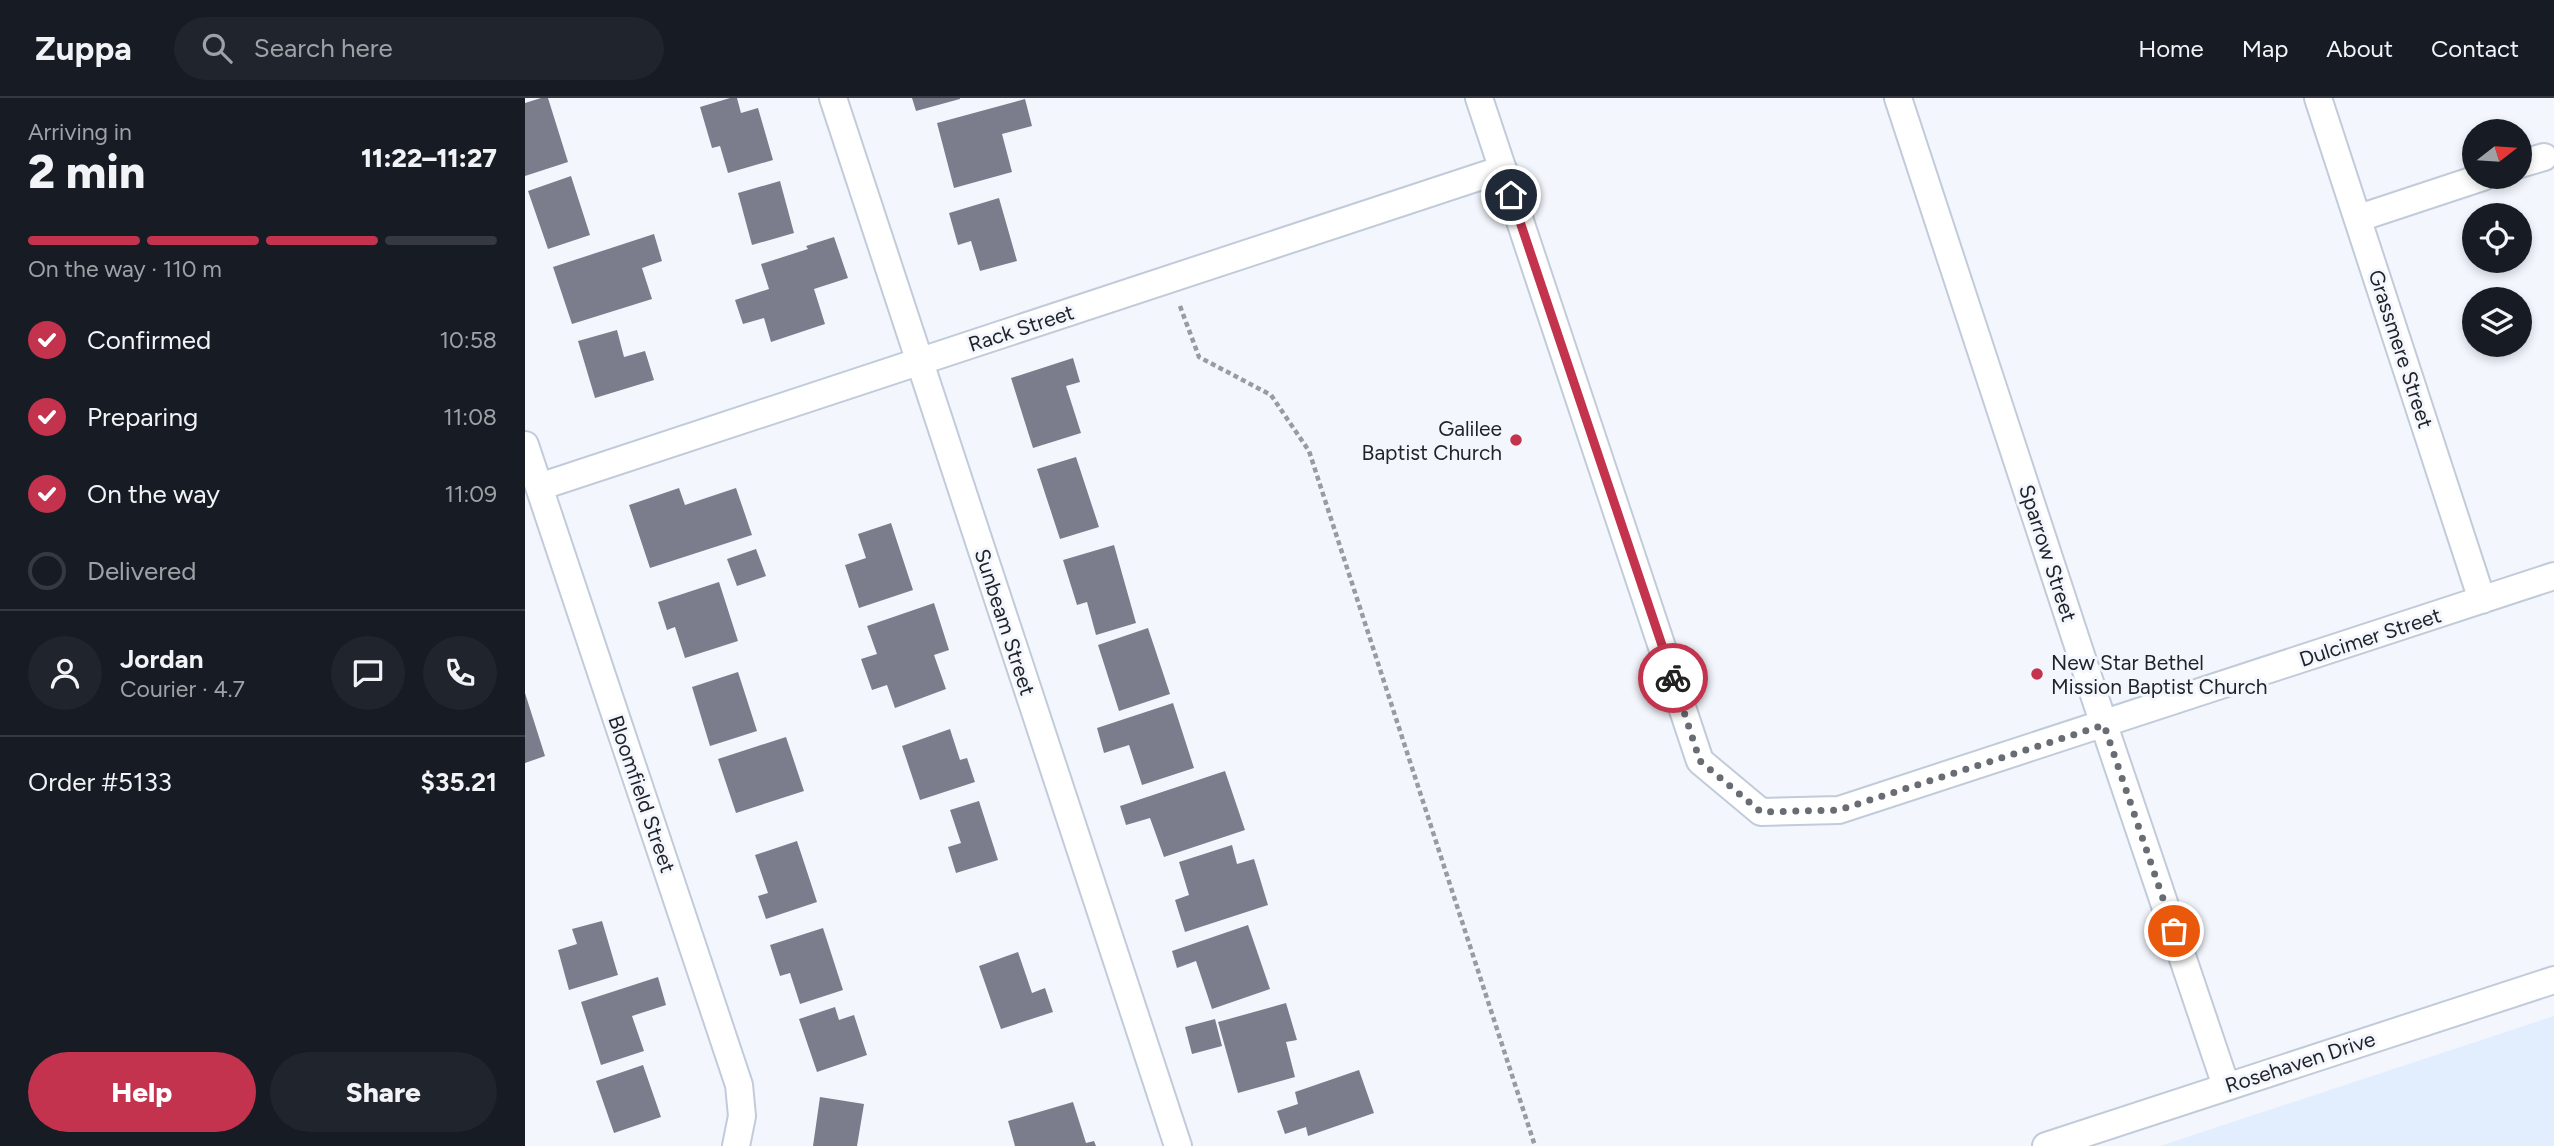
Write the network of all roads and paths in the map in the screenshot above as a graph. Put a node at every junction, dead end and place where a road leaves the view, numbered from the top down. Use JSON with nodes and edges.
{"nodes":[{"id":1,"x":833,"y":98,"type":"edge"},
{"id":2,"x":1479,"y":98,"type":"edge"},
{"id":3,"x":1898,"y":98,"type":"edge"},
{"id":4,"x":2318,"y":98,"type":"edge"},
{"id":5,"x":1503,"y":169,"type":"junction"},
{"id":6,"x":2462,"y":184,"type":"edge"},
{"id":7,"x":2359,"y":218,"type":"junction"},
{"id":8,"x":1170,"y":279,"type":"junction"},
{"id":9,"x":918,"y":361,"type":"junction"},
{"id":10,"x":525,"y":445,"type":"edge"},
{"id":11,"x":539,"y":487,"type":"junction"},
{"id":12,"x":2554,"y":576,"type":"edge"},
{"id":13,"x":2482,"y":600,"type":"junction"},
{"id":14,"x":2104,"y":725,"type":"junction"},
{"id":15,"x":2554,"y":980,"type":"edge"},
{"id":16,"x":2226,"y":1086,"type":"junction"},
{"id":17,"x":736,"y":1146,"type":"edge"},
{"id":18,"x":1178,"y":1146,"type":"edge"},
{"id":19,"x":1535,"y":1146,"type":"edge"},
{"id":20,"x":2046,"y":1146,"type":"edge"}],
"edges":[{"from":1,"to":9,"type":"street","name":"Sunbeam Street"},
{"from":2,"to":5,"type":"street","name":"Dulcimer Street"},
{"from":3,"to":14,"type":"street","name":"Sparrow Street"},
{"from":4,"to":7,"type":"street","name":"Grassmere Street"},
{"from":5,"to":8,"type":"street","name":"Rack Street"},
{"from":5,"to":14,"type":"street","name":"Dulcimer Street"},
{"from":6,"to":7,"type":"street"},
{"from":7,"to":13,"type":"street","name":"Grassmere Street"},
{"from":8,"to":9,"type":"street","name":"Rack Street"},
{"from":8,"to":19,"type":"path"},
{"from":9,"to":11,"type":"street","name":"Rack Street"},
{"from":9,"to":18,"type":"street","name":"Sunbeam Street"},
{"from":10,"to":11,"type":"street","name":"Bloomfield Street"},
{"from":11,"to":17,"type":"street","name":"Bloomfield Street"},
{"from":12,"to":13,"type":"street","name":"Dulcimer Street"},
{"from":13,"to":14,"type":"street","name":"Dulcimer Street"},
{"from":14,"to":16,"type":"street","name":"Sparrow Street"},
{"from":15,"to":16,"type":"street","name":"Rosehaven Drive"},
{"from":16,"to":20,"type":"street","name":"Rosehaven Drive"}]}
